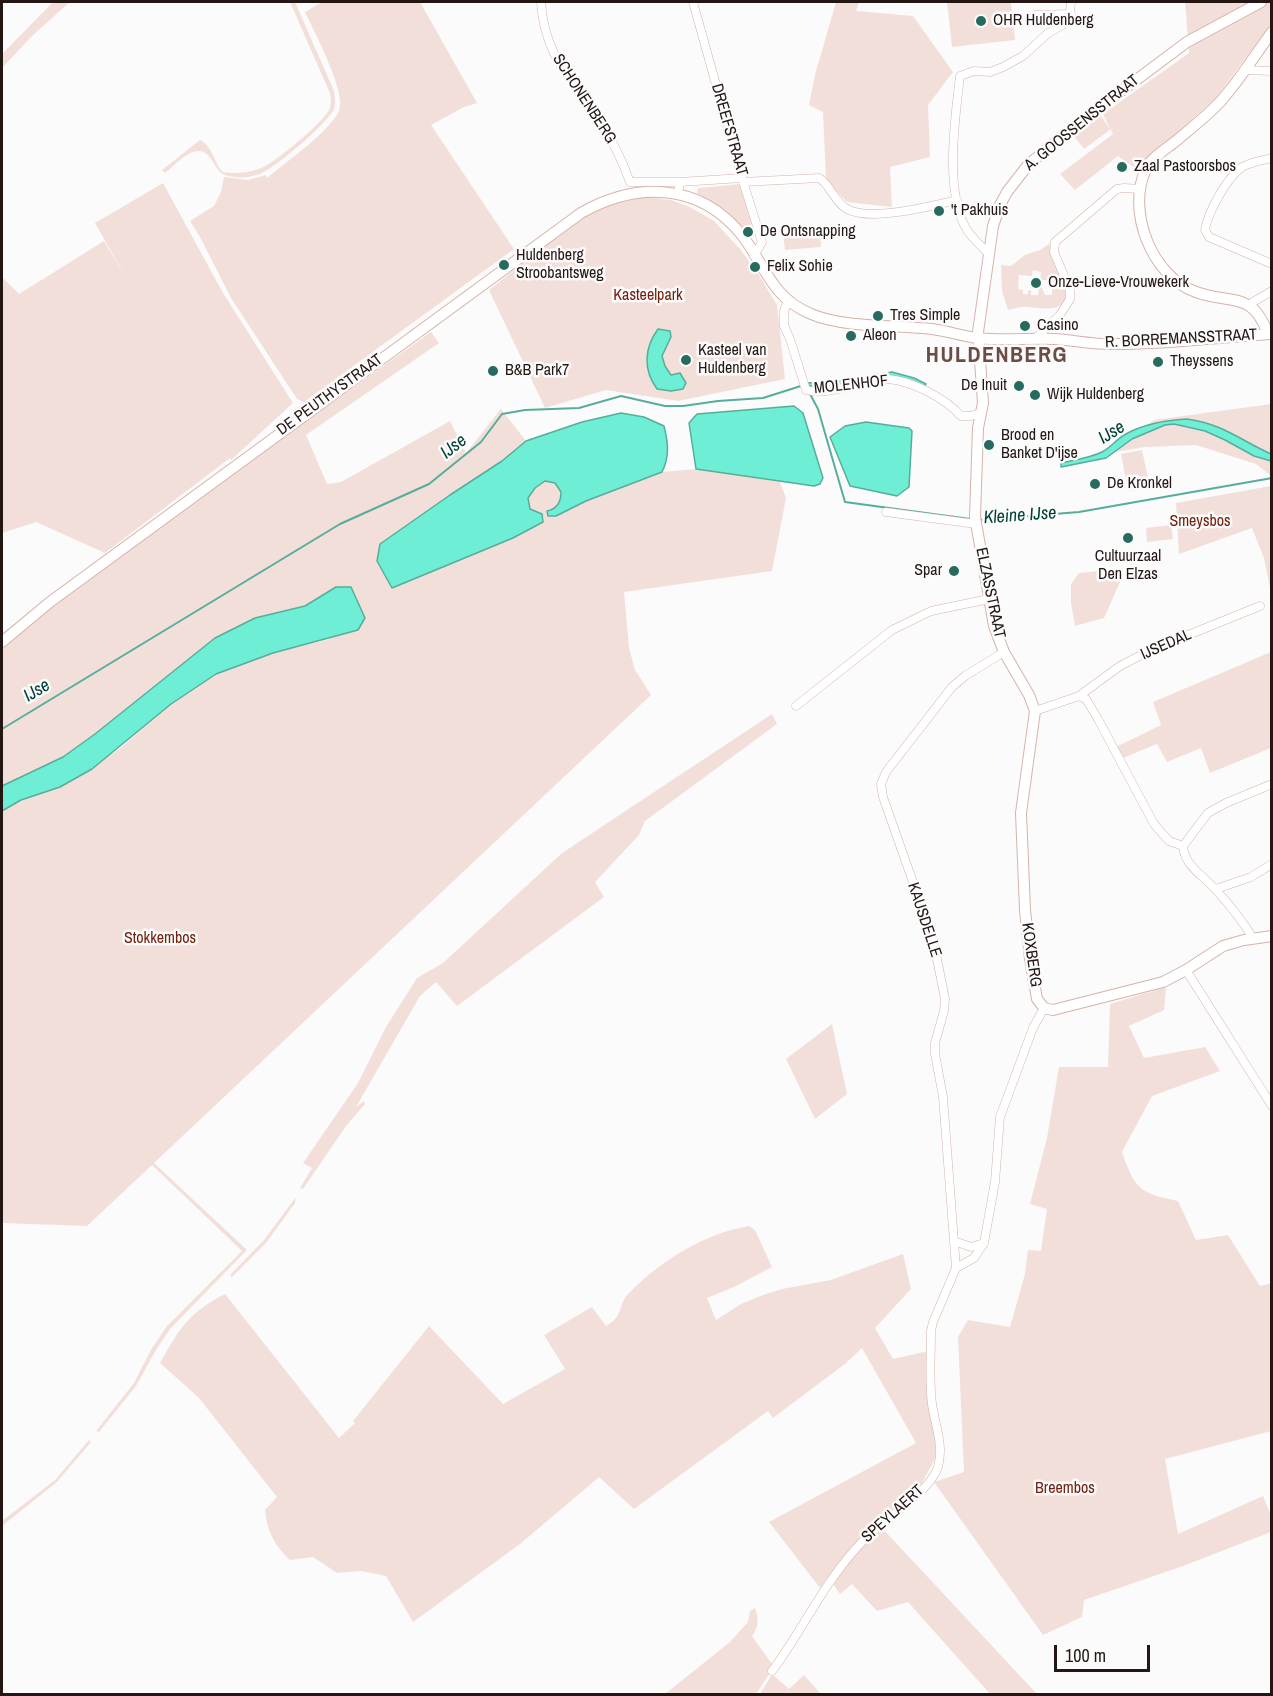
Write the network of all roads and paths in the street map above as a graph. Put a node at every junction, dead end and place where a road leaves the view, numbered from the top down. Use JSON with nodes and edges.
{"nodes":[{"id":1,"x":541,"y":2,"type":"edge"},
{"id":2,"x":693,"y":2,"type":"edge"},
{"id":3,"x":1071,"y":2,"type":"edge"},
{"id":4,"x":1261,"y":2,"type":"edge"},
{"id":5,"x":1035,"y":15,"type":"dead end"},
{"id":6,"x":1071,"y":15,"type":"junction"},
{"id":7,"x":1272,"y":32,"type":"edge"},
{"id":8,"x":1244,"y":70,"type":"junction"},
{"id":9,"x":1272,"y":71,"type":"edge"},
{"id":10,"x":1272,"y":158,"type":"edge"},
{"id":11,"x":742,"y":180,"type":"junction"},
{"id":12,"x":680,"y":182,"type":"junction"},
{"id":13,"x":1141,"y":189,"type":"junction"},
{"id":14,"x":678,"y":194,"type":"junction"},
{"id":15,"x":957,"y":200,"type":"junction"},
{"id":16,"x":989,"y":255,"type":"junction"},
{"id":17,"x":754,"y":256,"type":"junction"},
{"id":18,"x":1272,"y":264,"type":"edge"},
{"id":19,"x":1272,"y":291,"type":"edge"},
{"id":20,"x":789,"y":301,"type":"junction"},
{"id":21,"x":1251,"y":305,"type":"junction"},
{"id":22,"x":1266,"y":334,"type":"edge"},
{"id":23,"x":978,"y":338,"type":"junction"},
{"id":24,"x":1036,"y":339,"type":"junction"},
{"id":25,"x":980,"y":413,"type":"junction"},
{"id":26,"x":886,"y":512,"type":"dead end"},
{"id":27,"x":976,"y":521,"type":"junction"},
{"id":28,"x":989,"y":599,"type":"junction"},
{"id":29,"x":1260,"y":606,"type":"dead end"},
{"id":30,"x":2,"y":642,"type":"edge"},
{"id":31,"x":1004,"y":652,"type":"junction"},
{"id":32,"x":1029,"y":695,"type":"joint"},
{"id":33,"x":1079,"y":696,"type":"junction"},
{"id":34,"x":796,"y":706,"type":"dead end"},
{"id":35,"x":1035,"y":711,"type":"junction"},
{"id":36,"x":1272,"y":784,"type":"edge"},
{"id":37,"x":1183,"y":846,"type":"junction"},
{"id":38,"x":1272,"y":864,"type":"edge"},
{"id":39,"x":1216,"y":889,"type":"junction"},
{"id":40,"x":1272,"y":936,"type":"edge"},
{"id":41,"x":1253,"y":938,"type":"junction"},
{"id":42,"x":1186,"y":970,"type":"junction"},
{"id":43,"x":1044,"y":1008,"type":"junction"},
{"id":44,"x":1272,"y":1106,"type":"edge"},
{"id":45,"x":954,"y":1241,"type":"junction"},
{"id":46,"x":984,"y":1243,"type":"junction"},
{"id":47,"x":956,"y":1268,"type":"junction"},
{"id":48,"x":772,"y":1671,"type":"dead end"}],
"edges":[{"from":1,"to":12,"type":"street","name":"SCHONENBERG"},
{"from":2,"to":11,"type":"street","name":"DREEFSTRAAT"},
{"from":3,"to":6,"type":"street"},
{"from":4,"to":16,"type":"street","name":"A. GOOSSENSSTRAAT"},
{"from":5,"to":6,"type":"street"},
{"from":6,"to":15,"type":"street"},
{"from":7,"to":8,"type":"street"},
{"from":8,"to":9,"type":"street"},
{"from":8,"to":13,"type":"street"},
{"from":10,"to":18,"type":"street"},
{"from":11,"to":12,"type":"street"},
{"from":11,"to":15,"type":"street"},
{"from":11,"to":17,"type":"street","name":"DREEFSTRAAT"},
{"from":12,"to":14,"type":"street"},
{"from":13,"to":21,"type":"street"},
{"from":13,"to":24,"type":"street"},
{"from":14,"to":17,"type":"street","name":"DE PEUTHYSTRAAT"},
{"from":14,"to":30,"type":"street","name":"DE PEUTHYSTRAAT"},
{"from":15,"to":16,"type":"street"},
{"from":16,"to":23,"type":"street","name":"A. GOOSSENSSTRAAT"},
{"from":17,"to":20,"type":"street","name":"DE PEUTHYSTRAAT"},
{"from":19,"to":21,"type":"street"},
{"from":20,"to":23,"type":"street","name":"DE PEUTHYSTRAAT"},
{"from":20,"to":25,"type":"street","name":"MOLENHOF"},
{"from":21,"to":22,"type":"street"},
{"from":22,"to":24,"type":"street","name":"R. BORREMANSSTRAAT"},
{"from":23,"to":24,"type":"street","name":"R. BORREMANSSTRAAT"},
{"from":23,"to":25,"type":"street","name":"A. GOOSSENSSTRAAT"},
{"from":25,"to":27,"type":"street","name":"ELZASSTRAAT"},
{"from":26,"to":27,"type":"street"},
{"from":27,"to":28,"type":"street","name":"ELZASSTRAAT"},
{"from":28,"to":31,"type":"street","name":"ELZASSTRAAT"},
{"from":28,"to":34,"type":"street"},
{"from":29,"to":33,"type":"street","name":"IJSEDAL"},
{"from":31,"to":32,"type":"street","name":"ELZASSTRAAT"},
{"from":31,"to":45,"type":"street","name":"KAUSDELLE"},
{"from":32,"to":35,"type":"street","name":"KOXBERG"},
{"from":33,"to":35,"type":"street","name":"IJSEDAL"},
{"from":33,"to":37,"type":"street"},
{"from":35,"to":43,"type":"street","name":"KOXBERG"},
{"from":36,"to":37,"type":"street"},
{"from":37,"to":39,"type":"street"},
{"from":38,"to":39,"type":"street"},
{"from":39,"to":41,"type":"street"},
{"from":40,"to":41,"type":"street","name":"KOXBERG"},
{"from":41,"to":42,"type":"street","name":"KOXBERG"},
{"from":42,"to":43,"type":"street","name":"KOXBERG"},
{"from":42,"to":44,"type":"street"},
{"from":43,"to":46,"type":"street"},
{"from":45,"to":46,"type":"street"},
{"from":45,"to":47,"type":"street","name":"SPEYLAERT"},
{"from":46,"to":47,"type":"street","name":"SPEYLAERT"},
{"from":47,"to":48,"type":"street","name":"SPEYLAERT"}]}
